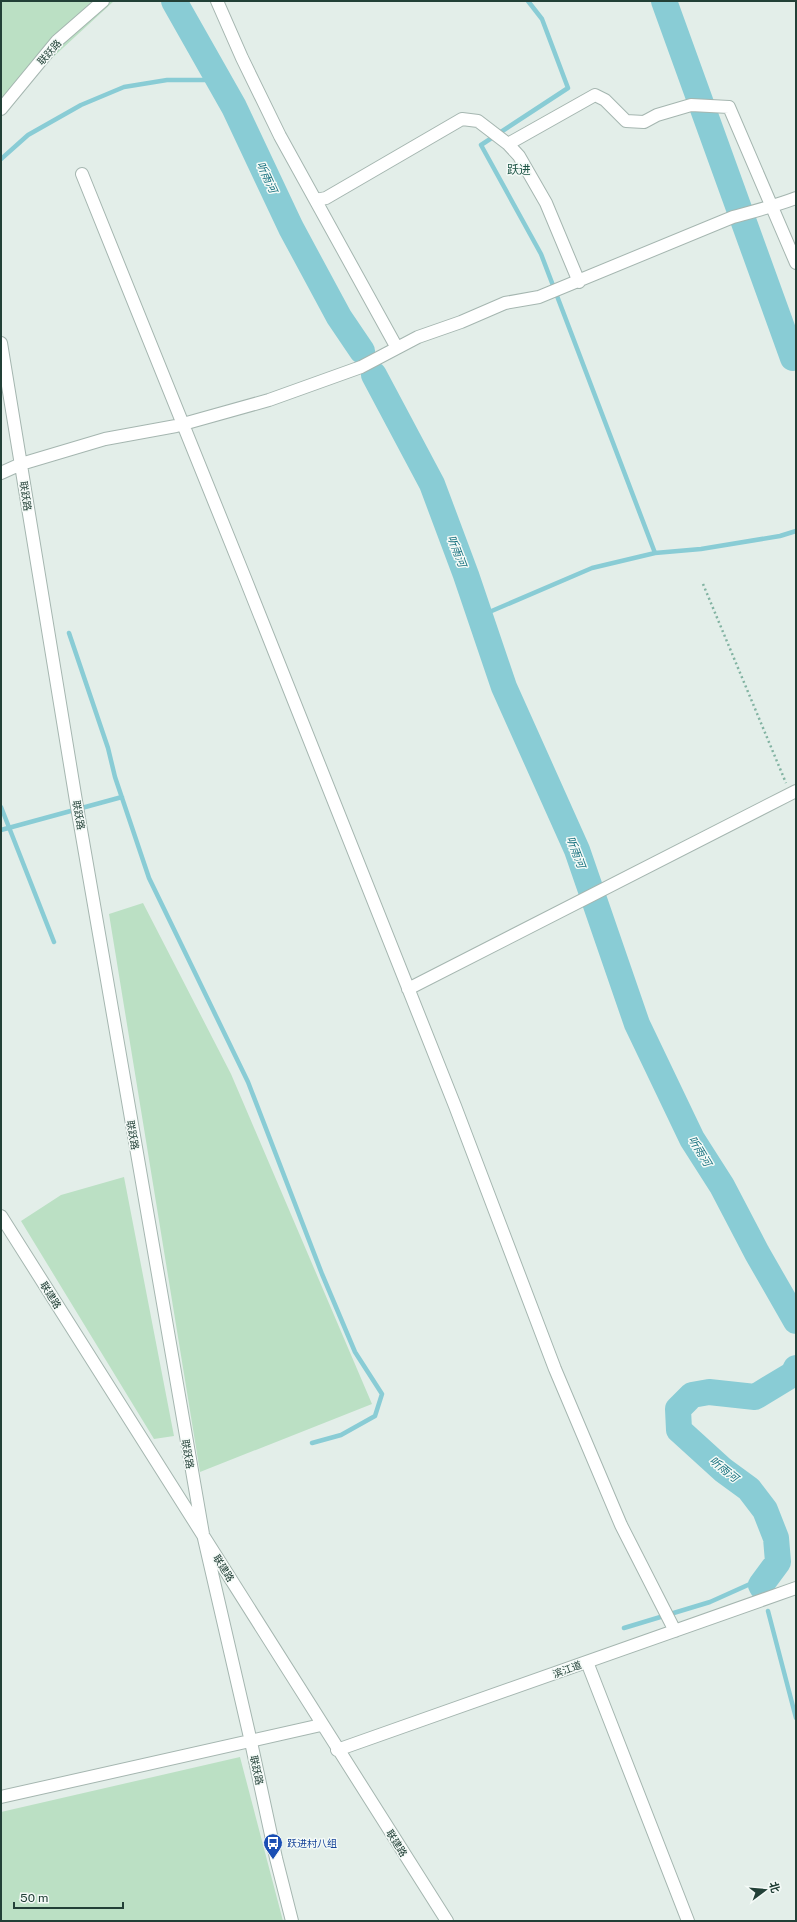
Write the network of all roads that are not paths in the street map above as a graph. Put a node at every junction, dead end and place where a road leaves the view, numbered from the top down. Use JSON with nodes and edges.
{"nodes":[{"id":1,"x":103,"y":1,"type":"edge"},
{"id":2,"x":218,"y":1,"type":"edge"},
{"id":3,"x":1,"y":109,"type":"edge"},
{"id":4,"x":508,"y":144,"type":"junction"},
{"id":5,"x":82,"y":174,"type":"dead end"},
{"id":6,"x":796,"y":198,"type":"edge"},
{"id":7,"x":316,"y":200,"type":"junction"},
{"id":8,"x":772,"y":207,"type":"junction"},
{"id":9,"x":796,"y":263,"type":"edge"},
{"id":10,"x":579,"y":282,"type":"junction"},
{"id":11,"x":1,"y":343,"type":"edge"},
{"id":12,"x":397,"y":348,"type":"junction"},
{"id":13,"x":183,"y":425,"type":"junction"},
{"id":14,"x":21,"y":464,"type":"junction"},
{"id":15,"x":1,"y":473,"type":"edge"},
{"id":16,"x":793,"y":792,"type":"edge"},
{"id":17,"x":408,"y":989,"type":"junction"},
{"id":18,"x":1,"y":1216,"type":"edge"},
{"id":19,"x":203,"y":1534,"type":"junction"},
{"id":20,"x":796,"y":1588,"type":"edge"},
{"id":21,"x":675,"y":1631,"type":"junction"},
{"id":22,"x":587,"y":1662,"type":"junction"},
{"id":23,"x":321,"y":1725,"type":"junction"},
{"id":24,"x":251,"y":1742,"type":"junction"},
{"id":25,"x":338,"y":1750,"type":"junction"},
{"id":26,"x":1,"y":1796,"type":"edge"},
{"id":27,"x":292,"y":1921,"type":"edge"},
{"id":28,"x":447,"y":1921,"type":"edge"},
{"id":29,"x":688,"y":1921,"type":"edge"}],
"edges":[{"from":1,"to":3,"type":"street","name":"联跃路"},
{"from":2,"to":7,"type":"street"},
{"from":4,"to":7,"type":"street"},
{"from":4,"to":8,"type":"street"},
{"from":4,"to":10,"type":"street"},
{"from":5,"to":13,"type":"street"},
{"from":6,"to":8,"type":"street"},
{"from":7,"to":12,"type":"street"},
{"from":8,"to":9,"type":"street"},
{"from":8,"to":10,"type":"street"},
{"from":10,"to":12,"type":"street"},
{"from":11,"to":14,"type":"street","name":"联跃路"},
{"from":12,"to":13,"type":"street"},
{"from":13,"to":14,"type":"street"},
{"from":13,"to":17,"type":"street"},
{"from":14,"to":15,"type":"street"},
{"from":14,"to":19,"type":"street","name":"联跃路"},
{"from":16,"to":17,"type":"street"},
{"from":17,"to":21,"type":"street"},
{"from":18,"to":19,"type":"street","name":"联建路"},
{"from":19,"to":23,"type":"street","name":"联建路"},
{"from":19,"to":24,"type":"street","name":"联跃路"},
{"from":20,"to":21,"type":"street","name":"滨江道"},
{"from":21,"to":22,"type":"street","name":"滨江道"},
{"from":22,"to":25,"type":"street","name":"滨江道"},
{"from":22,"to":29,"type":"street"},
{"from":23,"to":24,"type":"street"},
{"from":23,"to":25,"type":"street","name":"联建路"},
{"from":24,"to":26,"type":"street"},
{"from":24,"to":27,"type":"street","name":"联跃路"},
{"from":25,"to":28,"type":"street","name":"联建路"}]}
